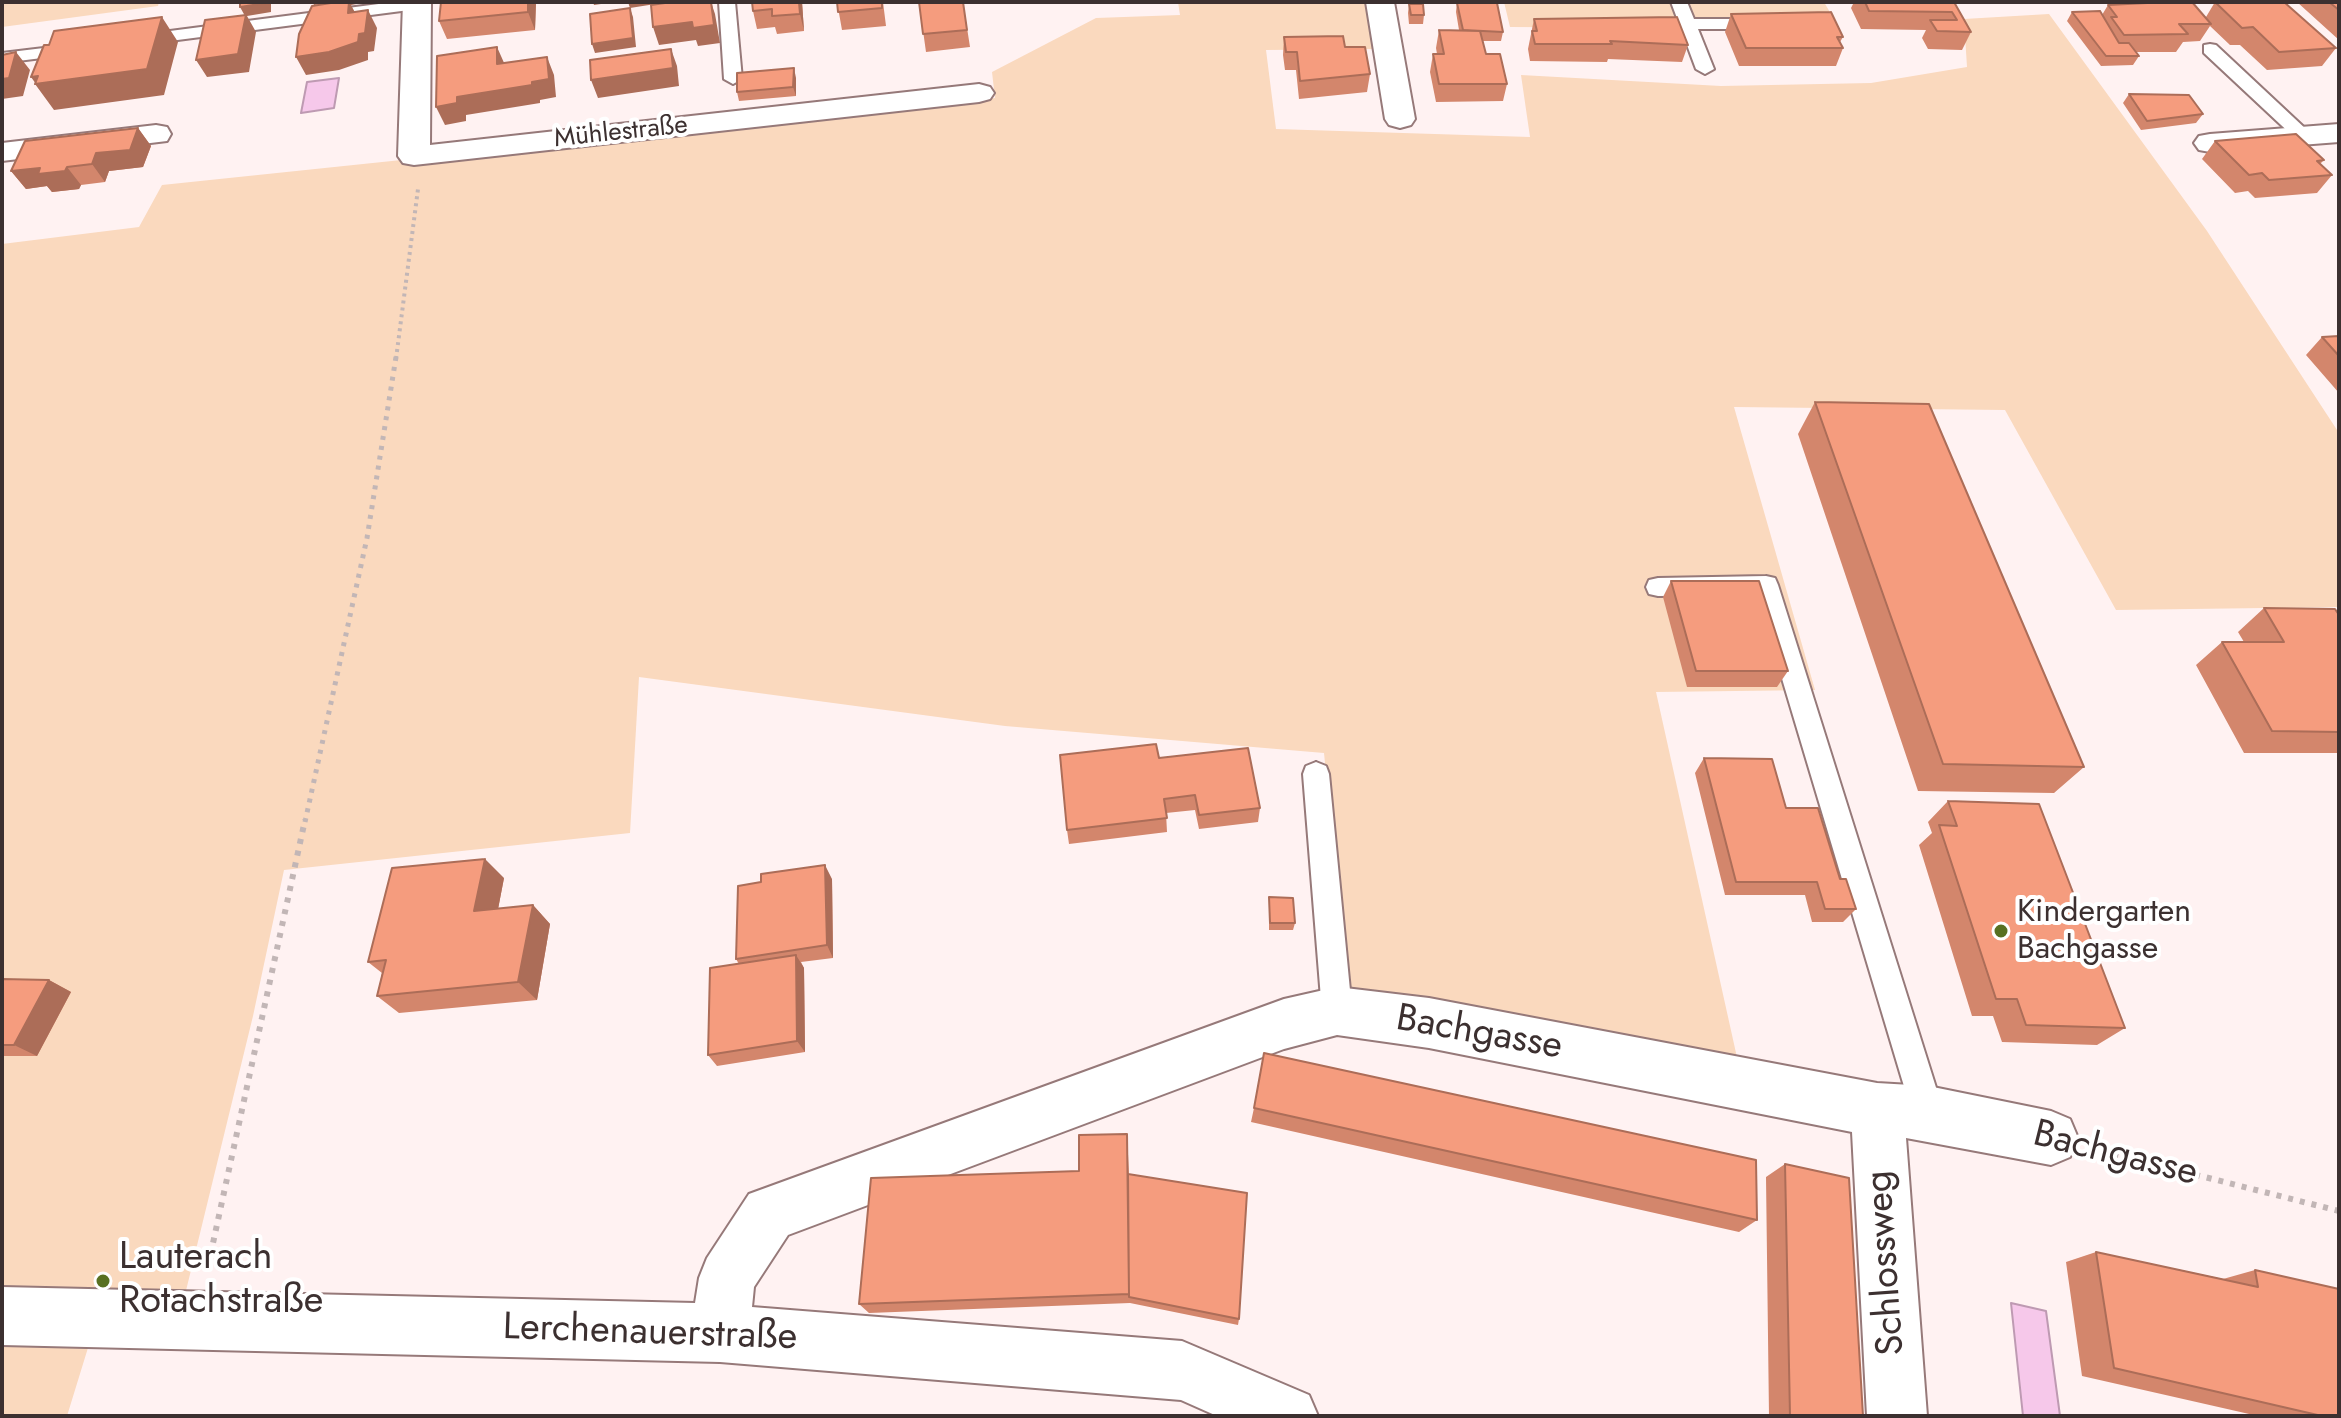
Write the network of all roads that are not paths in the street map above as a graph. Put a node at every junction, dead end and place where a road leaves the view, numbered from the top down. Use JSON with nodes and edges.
{"nodes":[{"id":1,"x":727,"y":2,"type":"edge"},
{"id":2,"x":1380,"y":2,"type":"edge"},
{"id":3,"x":1679,"y":2,"type":"edge"},
{"id":4,"x":417,"y":3,"type":"edge"},
{"id":5,"x":1688,"y":24,"type":"junction"},
{"id":6,"x":1775,"y":24,"type":"edge"},
{"id":7,"x":118,"y":43,"type":"edge"},
{"id":8,"x":2210,"y":49,"type":"edge"},
{"id":9,"x":52,"y":52,"type":"edge"},
{"id":10,"x":2,"y":58,"type":"edge"},
{"id":11,"x":1705,"y":69,"type":"dead end"},
{"id":12,"x":733,"y":79,"type":"edge"},
{"id":13,"x":979,"y":93,"type":"dead end"},
{"id":14,"x":1400,"y":119,"type":"dead end"},
{"id":15,"x":2339,"y":133,"type":"edge"},
{"id":16,"x":156,"y":134,"type":"dead end"},
{"id":17,"x":2302,"y":135,"type":"junction"},
{"id":18,"x":2210,"y":143,"type":"dead end"},
{"id":19,"x":2,"y":152,"type":"edge"},
{"id":20,"x":1658,"y":587,"type":"dead end"},
{"id":21,"x":1316,"y":774,"type":"dead end"},
{"id":22,"x":1337,"y":1011,"type":"junction"},
{"id":23,"x":1903,"y":1111,"type":"junction"},
{"id":24,"x":2051,"y":1138,"type":"road end"},
{"id":25,"x":2,"y":1316,"type":"edge"},
{"id":26,"x":720,"y":1333,"type":"junction"},
{"id":27,"x":1288,"y":1416,"type":"edge"},
{"id":28,"x":1897,"y":1416,"type":"edge"}],
"edges":[{"from":1,"to":12,"type":"lane"},
{"from":2,"to":14,"type":"street"},
{"from":3,"to":5,"type":"lane"},
{"from":4,"to":7,"type":"lane"},
{"from":4,"to":13,"type":"street","name":"Mühlestraße"},
{"from":5,"to":6,"type":"lane"},
{"from":5,"to":11,"type":"lane"},
{"from":8,"to":17,"type":"lane"},
{"from":9,"to":10,"type":"lane"},
{"from":15,"to":17,"type":"street"},
{"from":16,"to":19,"type":"street"},
{"from":17,"to":18,"type":"street"},
{"from":20,"to":23,"type":"lane"},
{"from":21,"to":22,"type":"lane"},
{"from":22,"to":23,"type":"street","name":"Bachgasse"},
{"from":22,"to":26,"type":"street","name":"Bachgasse"},
{"from":23,"to":24,"type":"street","name":"Bachgasse"},
{"from":23,"to":28,"type":"street","name":"Schlossweg"},
{"from":25,"to":26,"type":"street","name":"Lerchenauerstraße"},
{"from":26,"to":27,"type":"street","name":"Lerchenauerstraße"}]}
